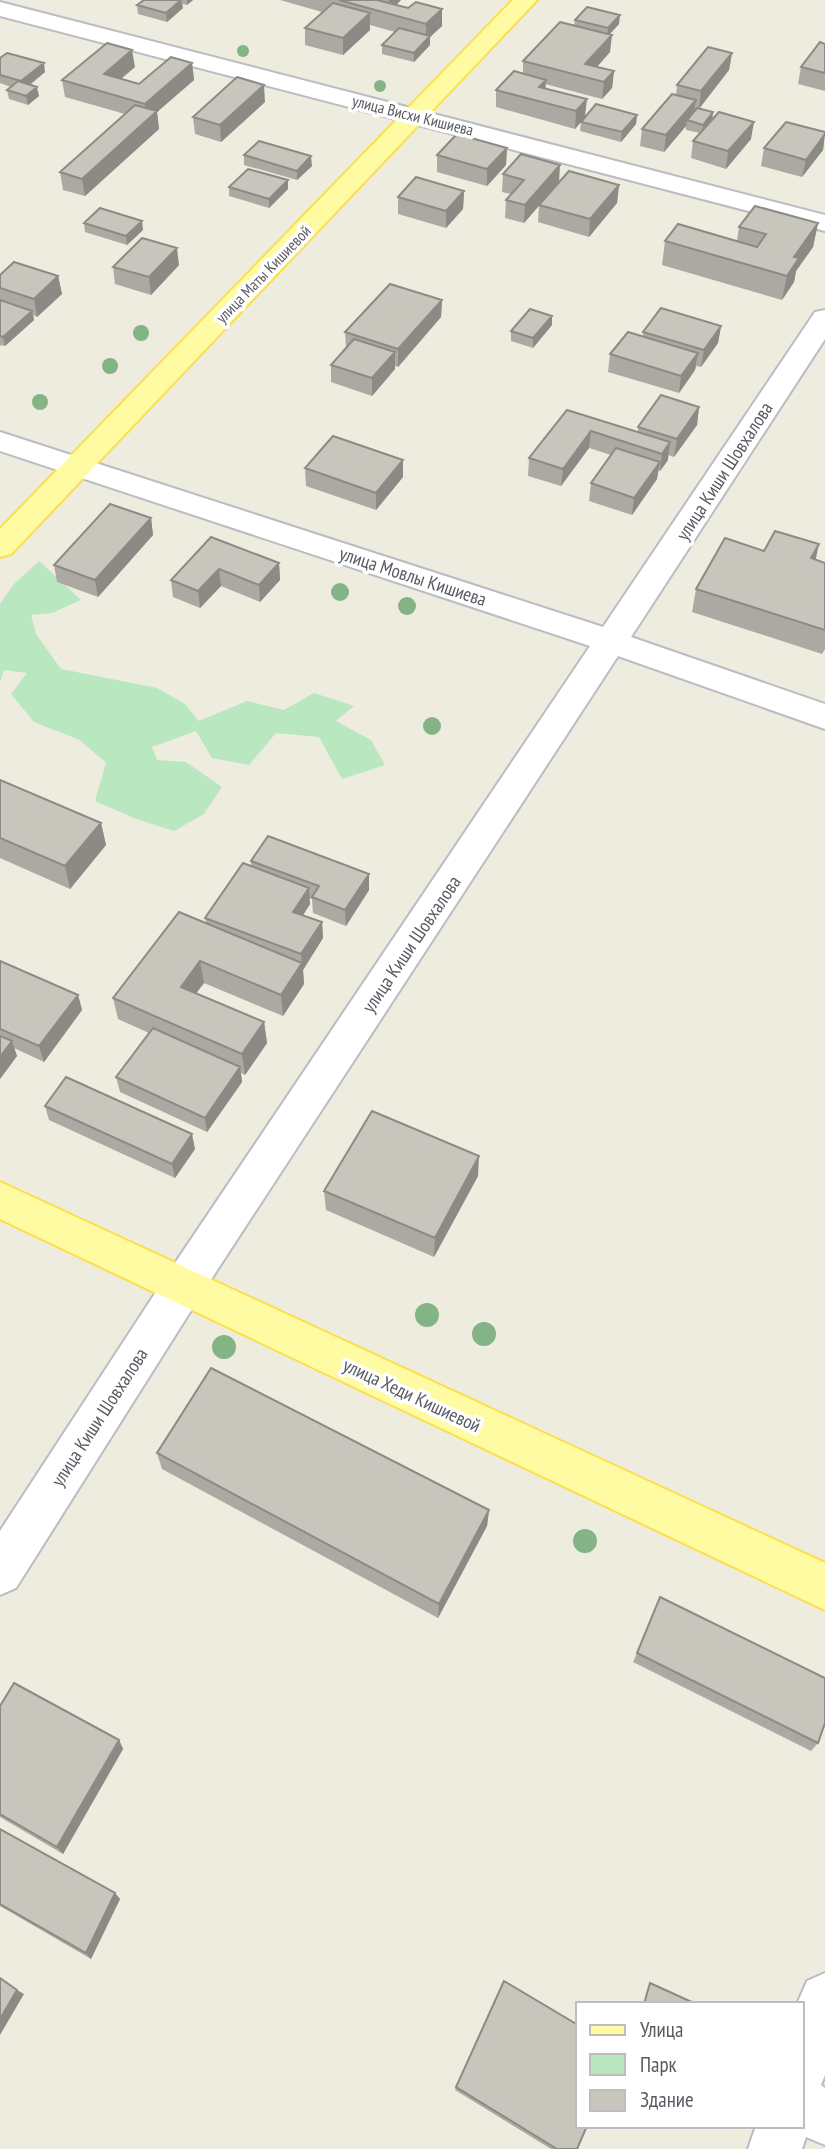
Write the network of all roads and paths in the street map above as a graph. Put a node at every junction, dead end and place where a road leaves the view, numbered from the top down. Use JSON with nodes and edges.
{"nodes":[{"id":1,"x":526,"y":0,"type":"edge"},
{"id":2,"x":10,"y":11,"type":"edge"},
{"id":3,"x":415,"y":116,"type":"junction"},
{"id":4,"x":825,"y":223,"type":"edge"},
{"id":5,"x":825,"y":318,"type":"edge"},
{"id":6,"x":0,"y":441,"type":"edge"},
{"id":7,"x":78,"y":467,"type":"junction"},
{"id":8,"x":0,"y":547,"type":"edge"},
{"id":9,"x":612,"y":642,"type":"junction"},
{"id":10,"x":825,"y":717,"type":"edge"},
{"id":11,"x":0,"y":1200,"type":"edge"},
{"id":12,"x":182,"y":1288,"type":"junction"},
{"id":13,"x":0,"y":1572,"type":"edge"},
{"id":14,"x":825,"y":1587,"type":"edge"},
{"id":15,"x":825,"y":1999,"type":"edge"},
{"id":16,"x":804,"y":2061,"type":"edge"},
{"id":17,"x":804,"y":2105,"type":"edge"},
{"id":18,"x":825,"y":2118,"type":"edge"},
{"id":19,"x":782,"y":2128,"type":"edge"},
{"id":20,"x":775,"y":2149,"type":"edge"}],
"edges":[{"from":1,"to":3,"type":"main road","name":"улица Маты Кишиевой"},
{"from":2,"to":3,"type":"street","name":"улица Висхи Кишиева"},
{"from":3,"to":4,"type":"street","name":"улица Висхи Кишиева"},
{"from":3,"to":7,"type":"main road","name":"улица Маты Кишиевой"},
{"from":5,"to":9,"type":"street","name":"улица Киши Шовхалова"},
{"from":6,"to":7,"type":"street","name":"улица Мовлы Кишиева"},
{"from":7,"to":8,"type":"main road","name":"улица Маты Кишиевой"},
{"from":7,"to":9,"type":"street","name":"улица Мовлы Кишиева"},
{"from":9,"to":10,"type":"street","name":"улица Мовлы Кишиева"},
{"from":9,"to":12,"type":"street","name":"улица Киши Шовхалова"},
{"from":11,"to":12,"type":"main road","name":"улица Хеди Кишиевой"},
{"from":12,"to":13,"type":"street","name":"улица Киши Шовхалова"},
{"from":12,"to":14,"type":"main road","name":"улица Хеди Кишиевой"},
{"from":15,"to":16,"type":"street"},
{"from":17,"to":18,"type":"street"},
{"from":19,"to":20,"type":"street"}]}
